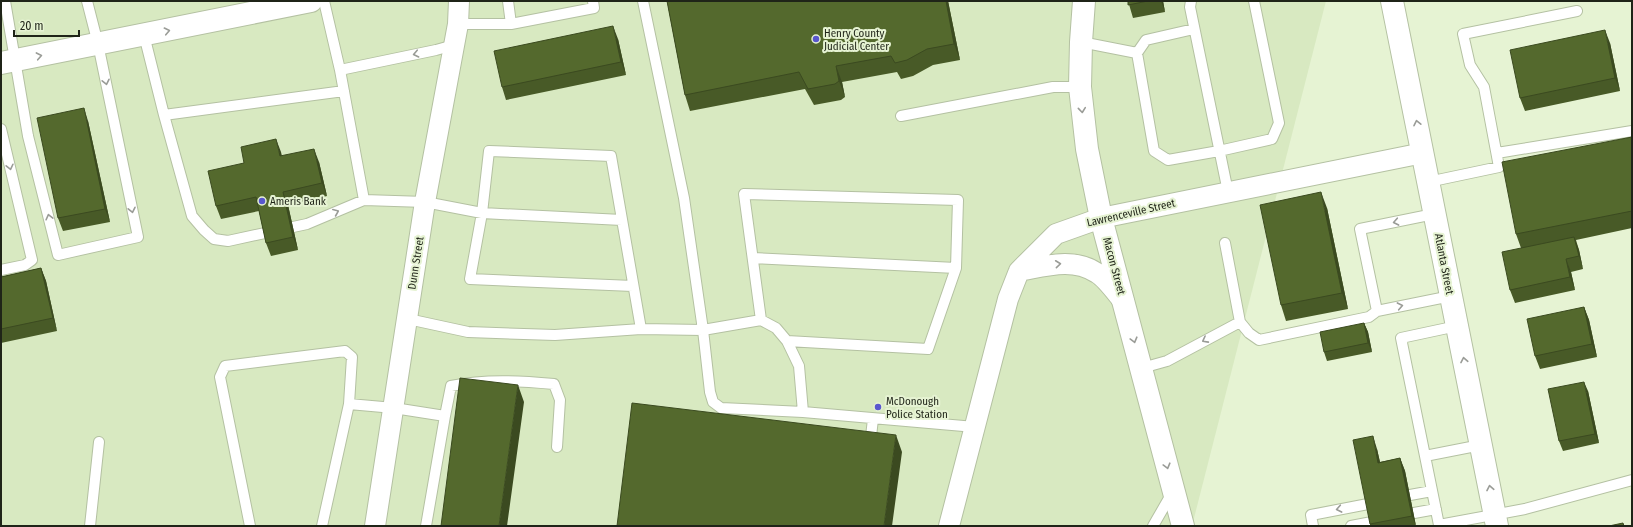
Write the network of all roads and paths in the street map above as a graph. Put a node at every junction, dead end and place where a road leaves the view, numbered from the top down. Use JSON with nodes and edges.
{"nodes":[{"id":1,"x":5,"y":1,"type":"edge"},
{"id":2,"x":86,"y":1,"type":"edge"},
{"id":3,"x":311,"y":1,"type":"edge"},
{"id":4,"x":324,"y":1,"type":"edge"},
{"id":5,"x":459,"y":1,"type":"edge"},
{"id":6,"x":508,"y":1,"type":"edge"},
{"id":7,"x":593,"y":1,"type":"edge"},
{"id":8,"x":643,"y":1,"type":"edge"},
{"id":9,"x":1084,"y":1,"type":"edge"},
{"id":10,"x":1191,"y":1,"type":"edge"},
{"id":11,"x":1254,"y":1,"type":"edge"},
{"id":12,"x":1392,"y":1,"type":"edge"},
{"id":13,"x":1577,"y":11,"type":"dead end"},
{"id":14,"x":458,"y":24,"type":"junction"},
{"id":15,"x":511,"y":24,"type":"junction"},
{"id":16,"x":1194,"y":29,"type":"junction"},
{"id":17,"x":144,"y":35,"type":"junction"},
{"id":18,"x":1080,"y":42,"type":"junction"},
{"id":19,"x":98,"y":44,"type":"junction"},
{"id":20,"x":454,"y":45,"type":"junction"},
{"id":21,"x":1137,"y":53,"type":"junction"},
{"id":22,"x":8,"y":62,"type":"edge"},
{"id":23,"x":340,"y":70,"type":"junction"},
{"id":24,"x":1080,"y":87,"type":"junction"},
{"id":25,"x":344,"y":91,"type":"junction"},
{"id":26,"x":164,"y":115,"type":"junction"},
{"id":27,"x":901,"y":116,"type":"dead end"},
{"id":28,"x":1,"y":129,"type":"edge"},
{"id":29,"x":1632,"y":131,"type":"edge"},
{"id":30,"x":1219,"y":151,"type":"junction"},
{"id":31,"x":1423,"y":153,"type":"junction"},
{"id":32,"x":1496,"y":153,"type":"junction"},
{"id":33,"x":1428,"y":182,"type":"junction"},
{"id":34,"x":1228,"y":192,"type":"junction"},
{"id":35,"x":364,"y":200,"type":"junction"},
{"id":36,"x":425,"y":202,"type":"junction"},
{"id":37,"x":482,"y":213,"type":"junction"},
{"id":38,"x":1434,"y":214,"type":"junction"},
{"id":39,"x":1101,"y":218,"type":"junction"},
{"id":40,"x":622,"y":220,"type":"junction"},
{"id":41,"x":1225,"y":243,"type":"dead end"},
{"id":42,"x":753,"y":258,"type":"junction"},
{"id":43,"x":956,"y":268,"type":"junction"},
{"id":44,"x":1,"y":270,"type":"edge"},
{"id":45,"x":1019,"y":271,"type":"junction"},
{"id":46,"x":633,"y":286,"type":"junction"},
{"id":47,"x":1451,"y":296,"type":"junction"},
{"id":48,"x":1124,"y":302,"type":"junction"},
{"id":49,"x":1377,"y":311,"type":"junction"},
{"id":50,"x":408,"y":319,"type":"junction"},
{"id":51,"x":761,"y":320,"type":"junction"},
{"id":52,"x":1240,"y":322,"type":"junction"},
{"id":53,"x":1457,"y":326,"type":"junction"},
{"id":54,"x":641,"y":329,"type":"junction"},
{"id":55,"x":704,"y":330,"type":"junction"},
{"id":56,"x":787,"y":341,"type":"junction"},
{"id":57,"x":1142,"y":368,"type":"junction"},
{"id":58,"x":349,"y":404,"type":"junction"},
{"id":59,"x":394,"y":408,"type":"junction"},
{"id":60,"x":803,"y":412,"type":"junction"},
{"id":61,"x":445,"y":416,"type":"junction"},
{"id":62,"x":873,"y":419,"type":"junction"},
{"id":63,"x":975,"y":427,"type":"junction"},
{"id":64,"x":99,"y":442,"type":"dead end"},
{"id":65,"x":1481,"y":445,"type":"junction"},
{"id":66,"x":557,"y":447,"type":"dead end"},
{"id":67,"x":869,"y":448,"type":"edge"},
{"id":68,"x":1425,"y":456,"type":"junction"},
{"id":69,"x":1632,"y":480,"type":"edge"},
{"id":70,"x":1174,"y":490,"type":"junction"},
{"id":71,"x":1432,"y":491,"type":"junction"},
{"id":72,"x":1410,"y":495,"type":"dead end"},
{"id":73,"x":1368,"y":504,"type":"edge"},
{"id":74,"x":1436,"y":509,"type":"junction"},
{"id":75,"x":1414,"y":513,"type":"dead end"},
{"id":76,"x":1496,"y":520,"type":"edge"},
{"id":77,"x":1372,"y":522,"type":"edge"},
{"id":78,"x":90,"y":526,"type":"edge"},
{"id":79,"x":250,"y":526,"type":"edge"},
{"id":80,"x":322,"y":526,"type":"edge"},
{"id":81,"x":375,"y":526,"type":"edge"},
{"id":82,"x":426,"y":526,"type":"edge"},
{"id":83,"x":949,"y":526,"type":"edge"},
{"id":84,"x":1153,"y":526,"type":"edge"},
{"id":85,"x":1183,"y":526,"type":"edge"},
{"id":86,"x":1313,"y":526,"type":"edge"},
{"id":87,"x":1352,"y":526,"type":"edge"},
{"id":88,"x":1439,"y":526,"type":"edge"}],
"edges":[{"from":1,"to":22,"type":"lane"},
{"from":2,"to":19,"type":"lane"},
{"from":17,"to":3,"type":"main road","one_way":true},
{"from":4,"to":23,"type":"lane"},
{"from":5,"to":14,"type":"street","name":"Dunn Street"},
{"from":6,"to":15,"type":"lane"},
{"from":7,"to":15,"type":"lane"},
{"from":8,"to":55,"type":"lane"},
{"from":9,"to":18,"type":"main road","name":"Macon Street"},
{"from":10,"to":16,"type":"lane"},
{"from":11,"to":30,"type":"lane"},
{"from":31,"to":12,"type":"main road","name":"Atlanta Street","one_way":true},
{"from":13,"to":32,"type":"lane"},
{"from":14,"to":15,"type":"lane"},
{"from":14,"to":20,"type":"street","name":"Dunn Street"},
{"from":16,"to":21,"type":"lane"},
{"from":16,"to":30,"type":"lane"},
{"from":17,"to":19,"type":"main road"},
{"from":17,"to":26,"type":"lane"},
{"from":18,"to":21,"type":"lane"},
{"from":18,"to":24,"type":"main road","name":"Macon Street"},
{"from":22,"to":19,"type":"main road","one_way":true},
{"from":19,"to":22,"type":"lane","one_way":true},
{"from":20,"to":23,"type":"lane","one_way":true},
{"from":20,"to":36,"type":"street","name":"Dunn Street"},
{"from":21,"to":30,"type":"lane"},
{"from":23,"to":25,"type":"lane"},
{"from":24,"to":27,"type":"lane"},
{"from":24,"to":39,"type":"main road","name":"Macon Street","one_way":true},
{"from":25,"to":26,"type":"lane"},
{"from":25,"to":35,"type":"lane"},
{"from":26,"to":35,"type":"lane","one_way":true},
{"from":28,"to":44,"type":"lane","one_way":true},
{"from":29,"to":32,"type":"lane"},
{"from":30,"to":34,"type":"lane"},
{"from":31,"to":33,"type":"main road","name":"Atlanta Street"},
{"from":31,"to":34,"type":"street","name":"Lawrenceville Street"},
{"from":32,"to":33,"type":"lane"},
{"from":33,"to":38,"type":"main road","name":"Atlanta Street"},
{"from":34,"to":39,"type":"street","name":"Lawrenceville Street"},
{"from":35,"to":36,"type":"lane"},
{"from":36,"to":37,"type":"lane"},
{"from":36,"to":50,"type":"street","name":"Dunn Street"},
{"from":37,"to":40,"type":"lane"},
{"from":37,"to":40,"type":"lane"},
{"from":37,"to":46,"type":"lane"},
{"from":38,"to":47,"type":"main road","name":"Atlanta Street"},
{"from":38,"to":49,"type":"lane","one_way":true},
{"from":39,"to":45,"type":"street","name":"Lawrenceville Street"},
{"from":39,"to":48,"type":"main road","name":"Macon Street"},
{"from":40,"to":46,"type":"lane"},
{"from":41,"to":52,"type":"lane"},
{"from":42,"to":43,"type":"lane"},
{"from":42,"to":43,"type":"lane"},
{"from":42,"to":51,"type":"lane"},
{"from":43,"to":56,"type":"lane"},
{"from":45,"to":48,"type":"street","one_way":true},
{"from":45,"to":63,"type":"street","name":"Lawrenceville Street"},
{"from":46,"to":54,"type":"lane"},
{"from":49,"to":47,"type":"lane","one_way":true},
{"from":47,"to":53,"type":"main road","name":"Atlanta Street"},
{"from":48,"to":57,"type":"main road","name":"Macon Street","one_way":true},
{"from":49,"to":52,"type":"lane"},
{"from":50,"to":54,"type":"lane"},
{"from":50,"to":59,"type":"street","name":"Dunn Street"},
{"from":51,"to":55,"type":"lane"},
{"from":51,"to":56,"type":"lane"},
{"from":52,"to":57,"type":"lane","one_way":true},
{"from":65,"to":53,"type":"main road","name":"Atlanta Street","one_way":true},
{"from":53,"to":68,"type":"lane"},
{"from":54,"to":55,"type":"lane"},
{"from":55,"to":60,"type":"lane"},
{"from":56,"to":60,"type":"lane"},
{"from":57,"to":70,"type":"main road","name":"Macon Street","one_way":true},
{"from":58,"to":59,"type":"lane"},
{"from":58,"to":79,"type":"lane"},
{"from":58,"to":80,"type":"lane"},
{"from":59,"to":61,"type":"lane"},
{"from":59,"to":81,"type":"street","name":"Dunn Street"},
{"from":60,"to":62,"type":"lane"},
{"from":61,"to":66,"type":"lane"},
{"from":61,"to":82,"type":"lane"},
{"from":62,"to":63,"type":"lane"},
{"from":62,"to":67,"type":"lane"},
{"from":63,"to":83,"type":"street","name":"Lawrenceville Street"},
{"from":64,"to":78,"type":"lane"},
{"from":65,"to":68,"type":"lane"},
{"from":76,"to":65,"type":"main road","name":"Atlanta Street","one_way":true},
{"from":68,"to":71,"type":"lane"},
{"from":69,"to":76,"type":"lane"},
{"from":70,"to":84,"type":"lane"},
{"from":70,"to":85,"type":"main road","name":"Macon Street"},
{"from":71,"to":72,"type":"lane"},
{"from":71,"to":74,"type":"lane"},
{"from":73,"to":86,"type":"lane","one_way":true},
{"from":74,"to":75,"type":"lane"},
{"from":74,"to":88,"type":"lane"},
{"from":76,"to":88,"type":"lane"},
{"from":77,"to":87,"type":"lane"}]}
